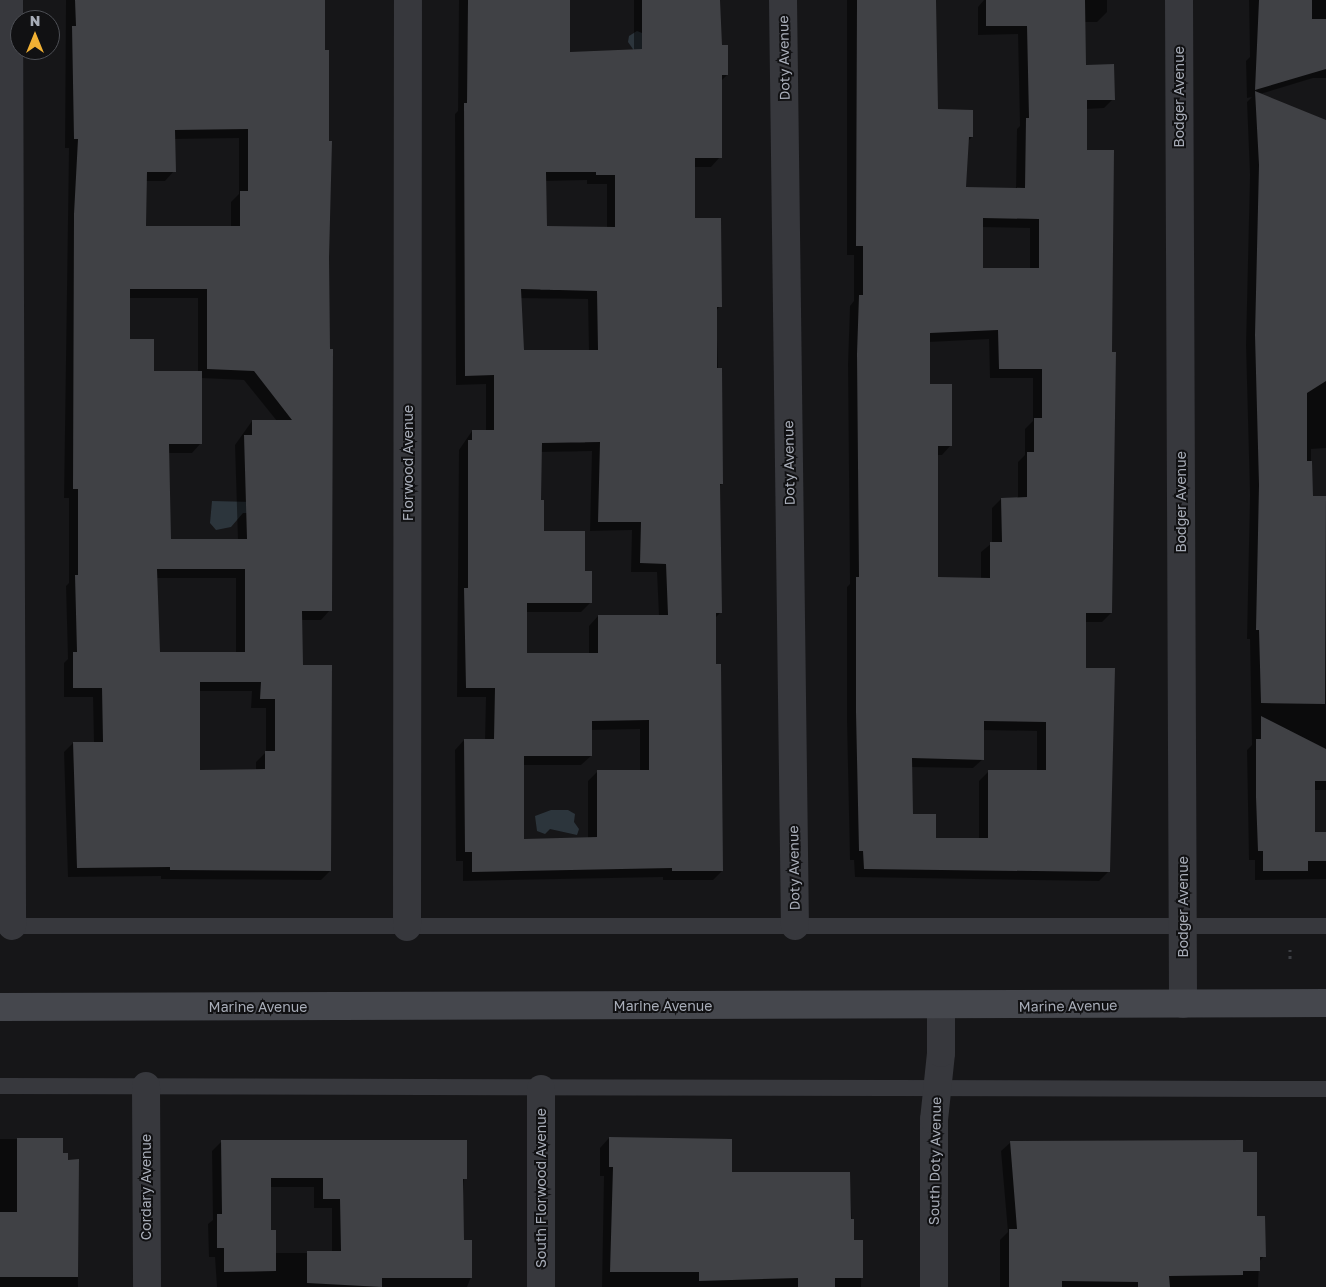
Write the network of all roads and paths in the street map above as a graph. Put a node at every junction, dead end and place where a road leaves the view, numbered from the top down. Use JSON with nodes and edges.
{"nodes":[{"id":1,"x":9,"y":0,"type":"edge"},
{"id":2,"x":408,"y":0,"type":"edge"},
{"id":3,"x":783,"y":0,"type":"edge"},
{"id":4,"x":1179,"y":0,"type":"edge"},
{"id":5,"x":6,"y":926,"type":"edge"},
{"id":6,"x":795,"y":926,"type":"junction"},
{"id":7,"x":1183,"y":926,"type":"junction"},
{"id":8,"x":1326,"y":926,"type":"edge"},
{"id":9,"x":407,"y":927,"type":"junction"},
{"id":10,"x":1326,"y":1003,"type":"edge"},
{"id":11,"x":1182,"y":1004,"type":"junction"},
{"id":12,"x":942,"y":1006,"type":"junction"},
{"id":13,"x":0,"y":1007,"type":"edge"},
{"id":14,"x":0,"y":1086,"type":"edge"},
{"id":15,"x":146,"y":1086,"type":"junction"},
{"id":16,"x":937,"y":1086,"type":"junction"},
{"id":17,"x":541,"y":1088,"type":"junction"},
{"id":18,"x":1326,"y":1089,"type":"edge"},
{"id":19,"x":147,"y":1287,"type":"edge"},
{"id":20,"x":541,"y":1287,"type":"edge"},
{"id":21,"x":934,"y":1287,"type":"edge"}],
"edges":[{"from":1,"to":5,"type":"street"},
{"from":2,"to":9,"type":"street","name":"Florwood Avenue"},
{"from":3,"to":6,"type":"street","name":"Doty Avenue"},
{"from":4,"to":7,"type":"street","name":"Bodger Avenue"},
{"from":5,"to":9,"type":"lane"},
{"from":6,"to":7,"type":"lane"},
{"from":6,"to":9,"type":"lane"},
{"from":7,"to":8,"type":"lane"},
{"from":7,"to":11,"type":"street","name":"Bodger Avenue"},
{"from":10,"to":11,"type":"main road","name":"Marine Avenue"},
{"from":11,"to":12,"type":"main road","name":"Marine Avenue"},
{"from":12,"to":13,"type":"main road","name":"Marine Avenue"},
{"from":12,"to":16,"type":"street","name":"South Doty Avenue"},
{"from":14,"to":15,"type":"lane"},
{"from":15,"to":17,"type":"lane"},
{"from":15,"to":19,"type":"street","name":"Cordary Avenue"},
{"from":16,"to":17,"type":"lane"},
{"from":16,"to":18,"type":"lane"},
{"from":16,"to":21,"type":"street","name":"South Doty Avenue"},
{"from":17,"to":20,"type":"street","name":"South Florwood Avenue"}]}
